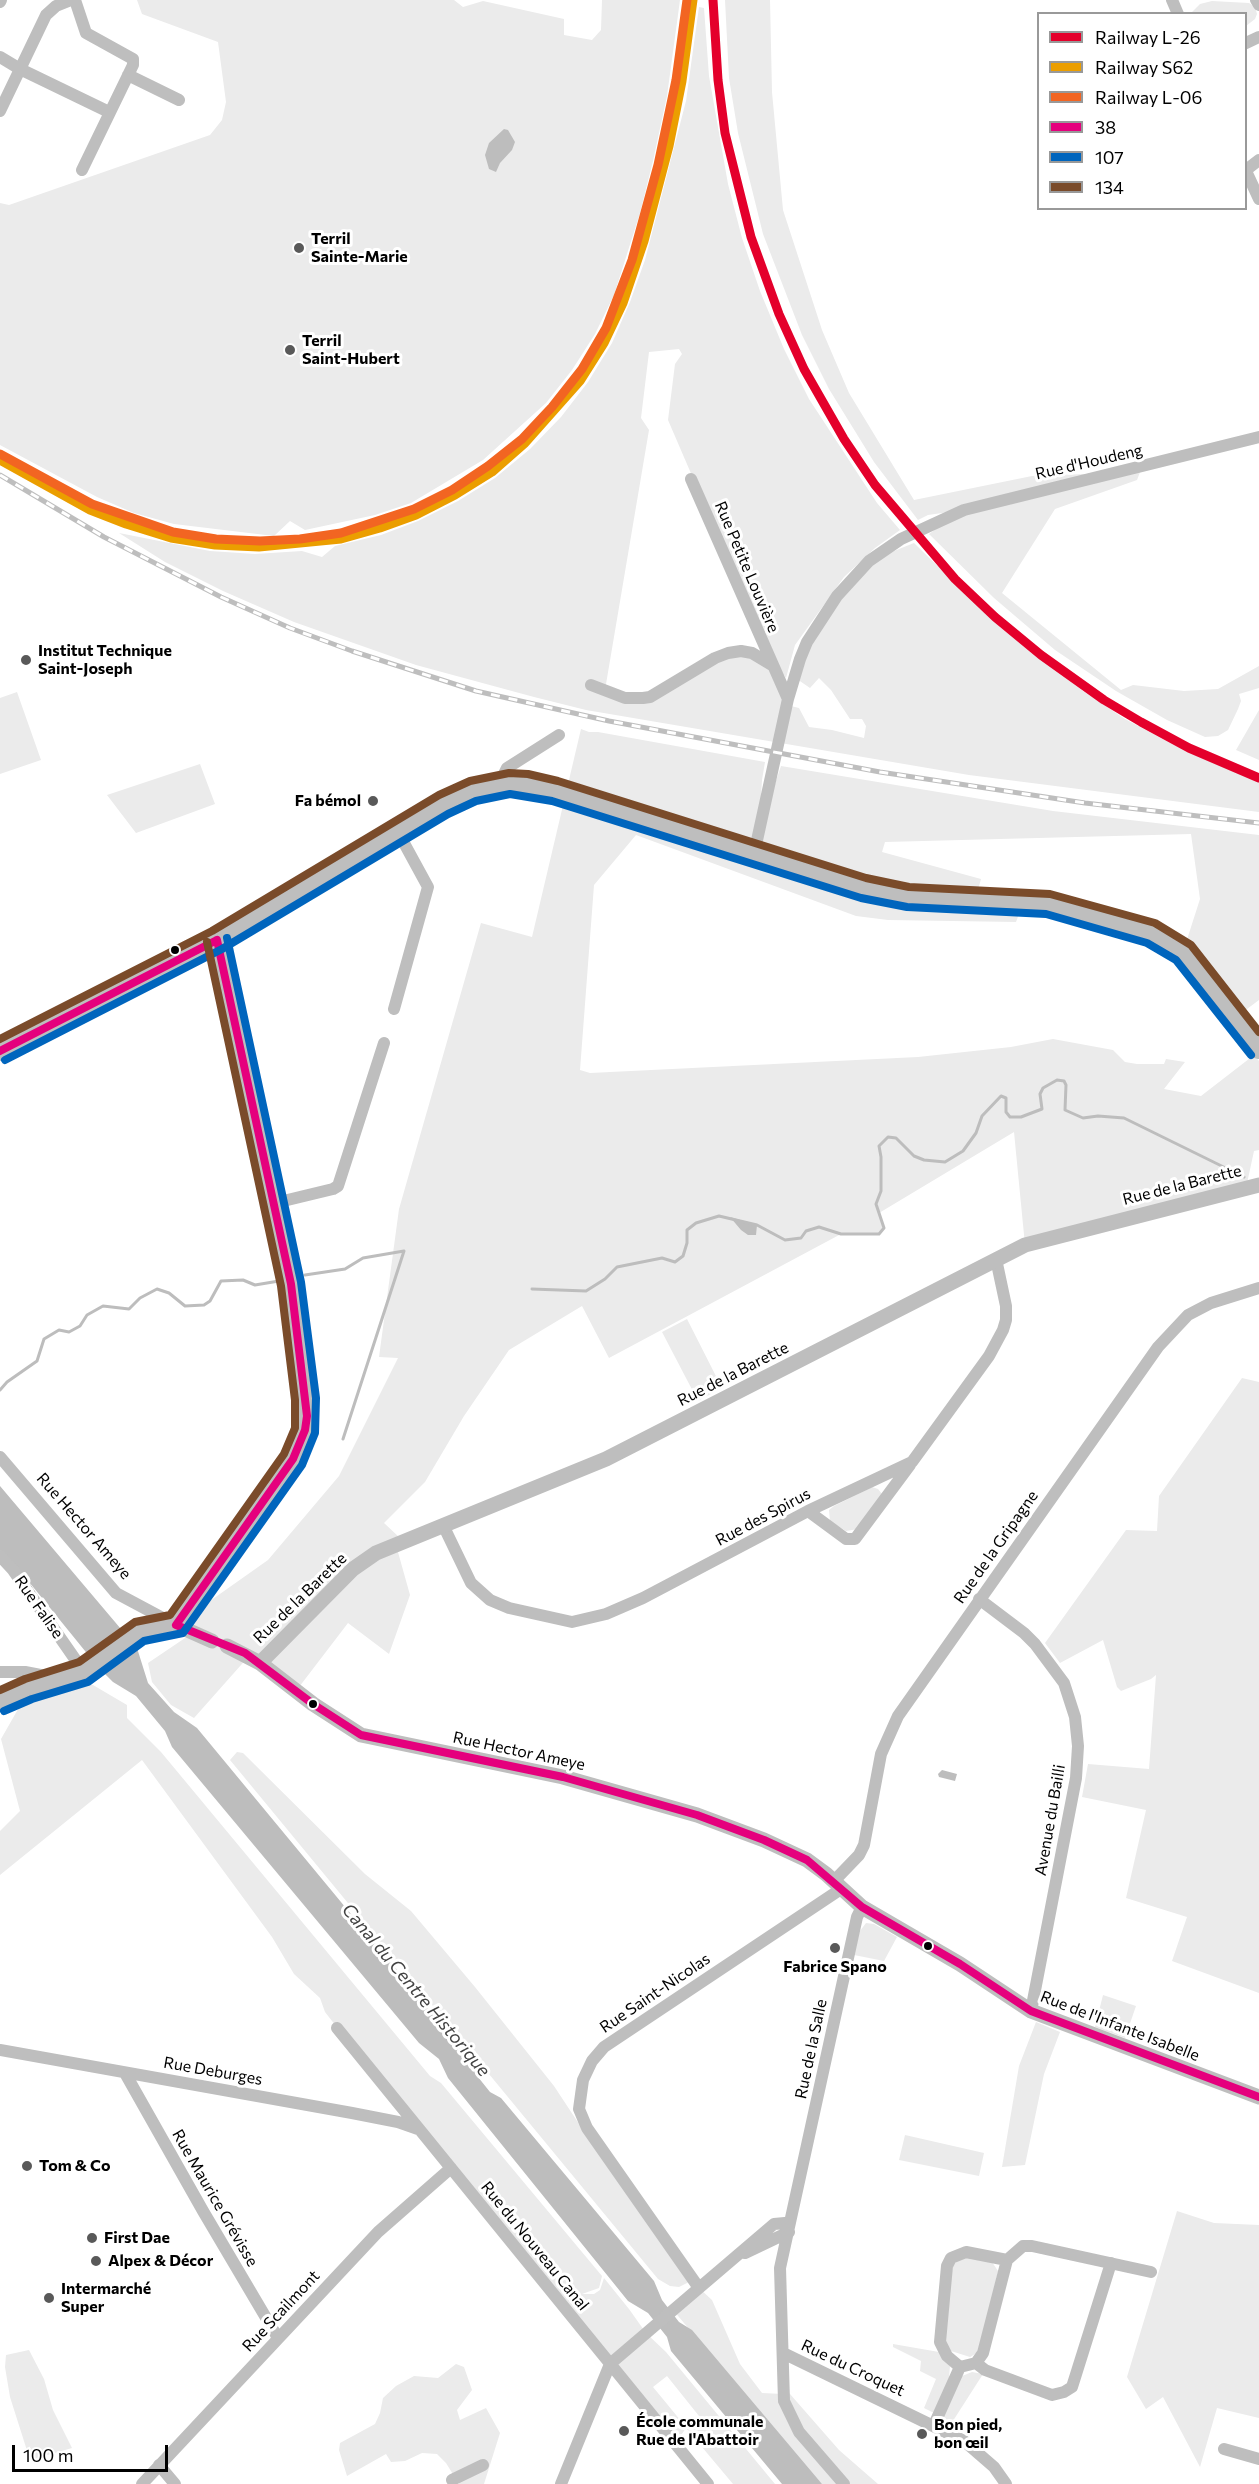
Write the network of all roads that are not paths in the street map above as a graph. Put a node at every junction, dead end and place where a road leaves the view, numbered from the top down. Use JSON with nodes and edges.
{"nodes":[{"id":1,"x":73,"y":0,"type":"edge"},
{"id":2,"x":1256,"y":0,"type":"edge"},
{"id":3,"x":1259,"y":5,"type":"edge"},
{"id":4,"x":0,"y":57,"type":"edge"},
{"id":5,"x":20,"y":69,"type":"junction"},
{"id":6,"x":128,"y":75,"type":"junction"},
{"id":7,"x":179,"y":100,"type":"dead end"},
{"id":8,"x":0,"y":111,"type":"edge"},
{"id":9,"x":109,"y":112,"type":"junction"},
{"id":10,"x":82,"y":170,"type":"dead end"},
{"id":11,"x":1247,"y":174,"type":"edge"},
{"id":12,"x":1259,"y":199,"type":"edge"},
{"id":13,"x":1259,"y":436,"type":"edge"},
{"id":14,"x":691,"y":479,"type":"dead end"},
{"id":15,"x":776,"y":667,"type":"junction"},
{"id":16,"x":591,"y":685,"type":"dead end"},
{"id":17,"x":788,"y":699,"type":"junction"},
{"id":18,"x":559,"y":735,"type":"dead end"},
{"id":19,"x":499,"y":784,"type":"junction"},
{"id":20,"x":398,"y":832,"type":"junction"},
{"id":21,"x":754,"y":854,"type":"junction"},
{"id":22,"x":217,"y":940,"type":"junction"},
{"id":23,"x":394,"y":1009,"type":"dead end"},
{"id":24,"x":384,"y":1043,"type":"dead end"},
{"id":25,"x":1259,"y":1050,"type":"edge"},
{"id":26,"x":0,"y":1051,"type":"edge"},
{"id":27,"x":1259,"y":1185,"type":"edge"},
{"id":28,"x":274,"y":1203,"type":"junction"},
{"id":29,"x":996,"y":1259,"type":"junction"},
{"id":30,"x":1259,"y":1288,"type":"edge"},
{"id":31,"x":0,"y":1457,"type":"edge"},
{"id":32,"x":912,"y":1462,"type":"junction"},
{"id":33,"x":808,"y":1511,"type":"junction"},
{"id":34,"x":444,"y":1527,"type":"junction"},
{"id":35,"x":0,"y":1556,"type":"edge"},
{"id":36,"x":979,"y":1599,"type":"junction"},
{"id":37,"x":176,"y":1625,"type":"junction"},
{"id":38,"x":212,"y":1641,"type":"dead end"},
{"id":39,"x":227,"y":1646,"type":"dead end"},
{"id":40,"x":260,"y":1663,"type":"junction"},
{"id":41,"x":0,"y":1672,"type":"edge"},
{"id":42,"x":84,"y":1672,"type":"junction"},
{"id":43,"x":63,"y":1680,"type":"junction"},
{"id":44,"x":0,"y":1701,"type":"edge"},
{"id":45,"x":838,"y":1885,"type":"junction"},
{"id":46,"x":862,"y":1907,"type":"junction"},
{"id":47,"x":1031,"y":2011,"type":"junction"},
{"id":48,"x":337,"y":2028,"type":"dead end"},
{"id":49,"x":0,"y":2050,"type":"edge"},
{"id":50,"x":125,"y":2073,"type":"junction"},
{"id":51,"x":1259,"y":2097,"type":"edge"},
{"id":52,"x":420,"y":2129,"type":"junction"},
{"id":53,"x":451,"y":2168,"type":"junction"},
{"id":54,"x":796,"y":2199,"type":"junction"},
{"id":55,"x":774,"y":2224,"type":"junction"},
{"id":56,"x":789,"y":2232,"type":"junction"},
{"id":57,"x":760,"y":2247,"type":"junction"},
{"id":58,"x":734,"y":2259,"type":"junction"},
{"id":59,"x":1007,"y":2260,"type":"junction"},
{"id":60,"x":1111,"y":2263,"type":"junction"},
{"id":61,"x":780,"y":2268,"type":"junction"},
{"id":62,"x":1151,"y":2272,"type":"dead end"},
{"id":63,"x":699,"y":2288,"type":"junction"},
{"id":64,"x":278,"y":2338,"type":"junction"},
{"id":65,"x":783,"y":2353,"type":"junction"},
{"id":66,"x":976,"y":2363,"type":"junction"},
{"id":67,"x":610,"y":2364,"type":"junction"},
{"id":68,"x":960,"y":2367,"type":"junction"},
{"id":69,"x":934,"y":2424,"type":"junction"},
{"id":70,"x":1224,"y":2449,"type":"dead end"},
{"id":71,"x":1259,"y":2459,"type":"edge"},
{"id":72,"x":159,"y":2465,"type":"junction"},
{"id":73,"x":483,"y":2465,"type":"dead end"},
{"id":74,"x":450,"y":2478,"type":"edge"},
{"id":75,"x":142,"y":2484,"type":"edge"},
{"id":76,"x":175,"y":2484,"type":"edge"},
{"id":77,"x":561,"y":2484,"type":"edge"},
{"id":78,"x":708,"y":2484,"type":"edge"},
{"id":79,"x":844,"y":2484,"type":"edge"},
{"id":80,"x":1006,"y":2484,"type":"edge"}],
"edges":[{"from":1,"to":5,"type":"street"},
{"from":1,"to":6,"type":"street"},
{"from":2,"to":3,"type":"street"},
{"from":4,"to":5,"type":"street"},
{"from":5,"to":8,"type":"street"},
{"from":5,"to":9,"type":"street"},
{"from":6,"to":7,"type":"street"},
{"from":6,"to":9,"type":"street"},
{"from":9,"to":10,"type":"street"},
{"from":11,"to":12,"type":"street"},
{"from":13,"to":17,"type":"street","name":"Rue d'Houdeng"},
{"from":14,"to":15,"type":"street","name":"Rue Petite Louvière"},
{"from":15,"to":16,"type":"street","name":"Rue Petite Louvière"},
{"from":15,"to":17,"type":"street","name":"Rue Petite Louvière"},
{"from":17,"to":21,"type":"street","name":"Rue d'Houdeng"},
{"from":18,"to":19,"type":"street"},
{"from":19,"to":20,"type":"main road"},
{"from":19,"to":21,"type":"main road"},
{"from":20,"to":22,"type":"main road"},
{"from":20,"to":23,"type":"street"},
{"from":21,"to":25,"type":"main road"},
{"from":22,"to":26,"type":"main road"},
{"from":22,"to":28,"type":"main road"},
{"from":24,"to":28,"type":"street"},
{"from":27,"to":29,"type":"street","name":"Rue de la Barette"},
{"from":28,"to":37,"type":"main road"},
{"from":29,"to":32,"type":"street","name":"Rue des Spirus"},
{"from":29,"to":34,"type":"street","name":"Rue de la Barette"},
{"from":30,"to":36,"type":"street","name":"Rue de la Gripagne"},
{"from":31,"to":37,"type":"street","name":"Rue Hector Ameye"},
{"from":32,"to":33,"type":"street","name":"Rue des Spirus"},
{"from":32,"to":33,"type":"street"},
{"from":33,"to":34,"type":"street","name":"Rue des Spirus"},
{"from":34,"to":40,"type":"street","name":"Rue de la Barette"},
{"from":35,"to":42,"type":"street","name":"Rue Falise"},
{"from":36,"to":45,"type":"street","name":"Rue de la Gripagne"},
{"from":36,"to":47,"type":"street","name":"Avenue du Bailli"},
{"from":37,"to":38,"type":"street","name":"Rue Hector Ameye"},
{"from":37,"to":42,"type":"main road"},
{"from":39,"to":40,"type":"street","name":"Rue Hector Ameye"},
{"from":40,"to":45,"type":"street","name":"Rue Hector Ameye"},
{"from":41,"to":43,"type":"street"},
{"from":42,"to":43,"type":"main road"},
{"from":43,"to":44,"type":"main road"},
{"from":45,"to":46,"type":"street","name":"Rue de l'Infante Isabelle"},
{"from":45,"to":63,"type":"street","name":"Rue Saint-Nicolas"},
{"from":46,"to":47,"type":"street","name":"Rue de l'Infante Isabelle"},
{"from":46,"to":54,"type":"street","name":"Rue de la Salle"},
{"from":47,"to":51,"type":"street","name":"Rue de l'Infante Isabelle"},
{"from":48,"to":52,"type":"street","name":"Rue du Nouveau Canal"},
{"from":49,"to":50,"type":"street","name":"Rue Deburges"},
{"from":50,"to":52,"type":"street","name":"Rue Deburges"},
{"from":50,"to":64,"type":"street","name":"Rue Maurice Grévisse"},
{"from":52,"to":53,"type":"street","name":"Rue du Nouveau Canal"},
{"from":53,"to":64,"type":"street","name":"Rue Scailmont"},
{"from":53,"to":67,"type":"street","name":"Rue du Nouveau Canal"},
{"from":54,"to":55,"type":"street","name":"Rue de la Salle"},
{"from":54,"to":56,"type":"street","name":"Rue de la Salle"},
{"from":55,"to":56,"type":"street"},
{"from":55,"to":58,"type":"street","name":"Rue de la Salle"},
{"from":56,"to":57,"type":"street","name":"Rue de la Salle"},
{"from":56,"to":61,"type":"street","name":"Rue du Croquet"},
{"from":57,"to":58,"type":"street","name":"Rue de la Salle"},
{"from":57,"to":61,"type":"street"},
{"from":58,"to":63,"type":"street","name":"Rue de la Salle"},
{"from":59,"to":60,"type":"street"},
{"from":59,"to":66,"type":"street"},
{"from":59,"to":68,"type":"street"},
{"from":60,"to":62,"type":"street"},
{"from":60,"to":66,"type":"street"},
{"from":61,"to":65,"type":"street","name":"Rue du Croquet"},
{"from":63,"to":67,"type":"street","name":"Rue de la Salle"},
{"from":64,"to":72,"type":"street","name":"Rue Scailmont"},
{"from":65,"to":69,"type":"street","name":"Rue du Croquet"},
{"from":65,"to":79,"type":"street"},
{"from":66,"to":68,"type":"street"},
{"from":67,"to":77,"type":"street"},
{"from":67,"to":78,"type":"street","name":"Rue du Nouveau Canal"},
{"from":68,"to":69,"type":"street"},
{"from":69,"to":80,"type":"street","name":"Rue du Croquet"},
{"from":70,"to":71,"type":"street"},
{"from":72,"to":75,"type":"street","name":"Rue Scailmont"},
{"from":72,"to":76,"type":"street"},
{"from":73,"to":74,"type":"street"}]}
